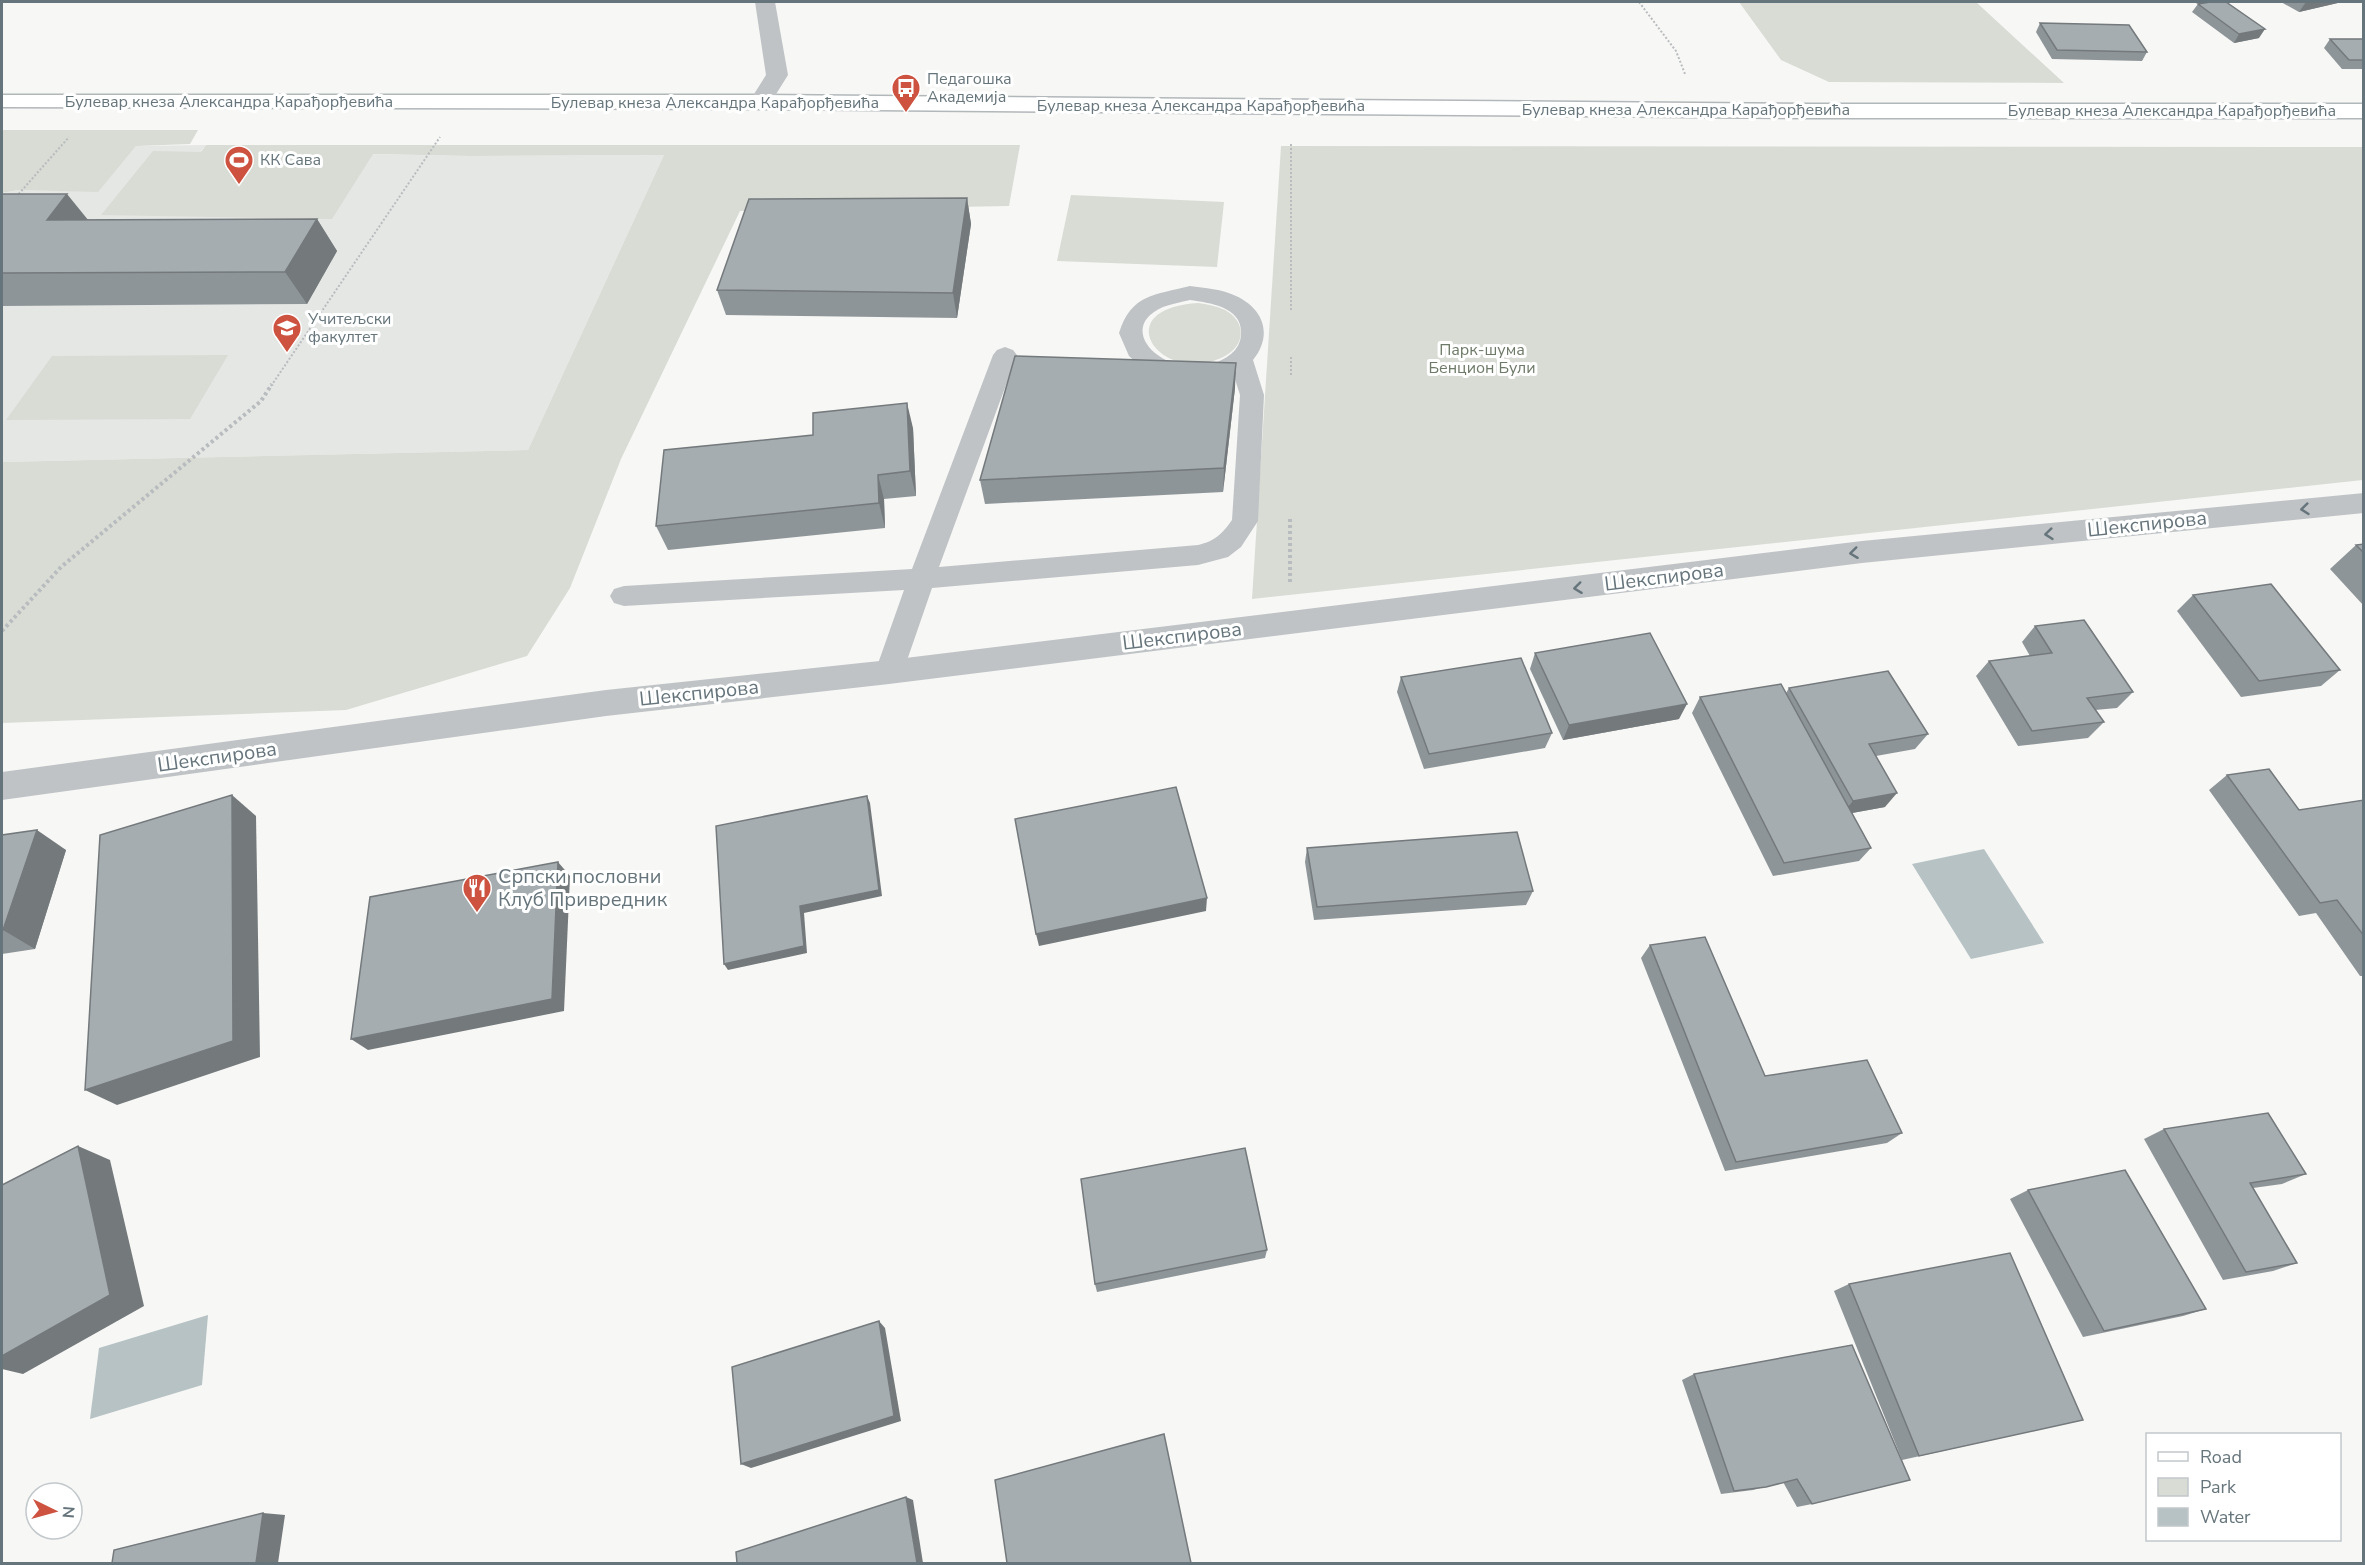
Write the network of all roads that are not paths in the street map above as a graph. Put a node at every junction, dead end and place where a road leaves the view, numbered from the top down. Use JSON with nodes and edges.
{"nodes":[{"id":1,"x":765,"y":2,"type":"edge"},
{"id":2,"x":2,"y":102,"type":"edge"},
{"id":3,"x":760,"y":102,"type":"junction"},
{"id":4,"x":2364,"y":111,"type":"edge"},
{"id":5,"x":1005,"y":355,"type":"dead end"},
{"id":6,"x":1241,"y":360,"type":"junction"},
{"id":7,"x":2364,"y":503,"type":"edge"},
{"id":8,"x":922,"y":579,"type":"junction"},
{"id":9,"x":624,"y":596,"type":"dead end"},
{"id":10,"x":889,"y":672,"type":"junction"},
{"id":11,"x":2,"y":786,"type":"edge"}],
"edges":[{"from":1,"to":3,"type":"street"},
{"from":2,"to":3,"type":"main road","name":"Булевар кнеза Александра Карађорђевића"},
{"from":3,"to":4,"type":"main road","name":"Булевар кнеза Александра Карађорђевића"},
{"from":5,"to":8,"type":"lane"},
{"from":6,"to":6,"type":"lane"},
{"from":6,"to":8,"type":"lane"},
{"from":7,"to":10,"type":"street","name":"Шекспирова","one_way":true},
{"from":8,"to":9,"type":"lane"},
{"from":8,"to":10,"type":"lane"},
{"from":10,"to":11,"type":"street","name":"Шекспирова"}]}
